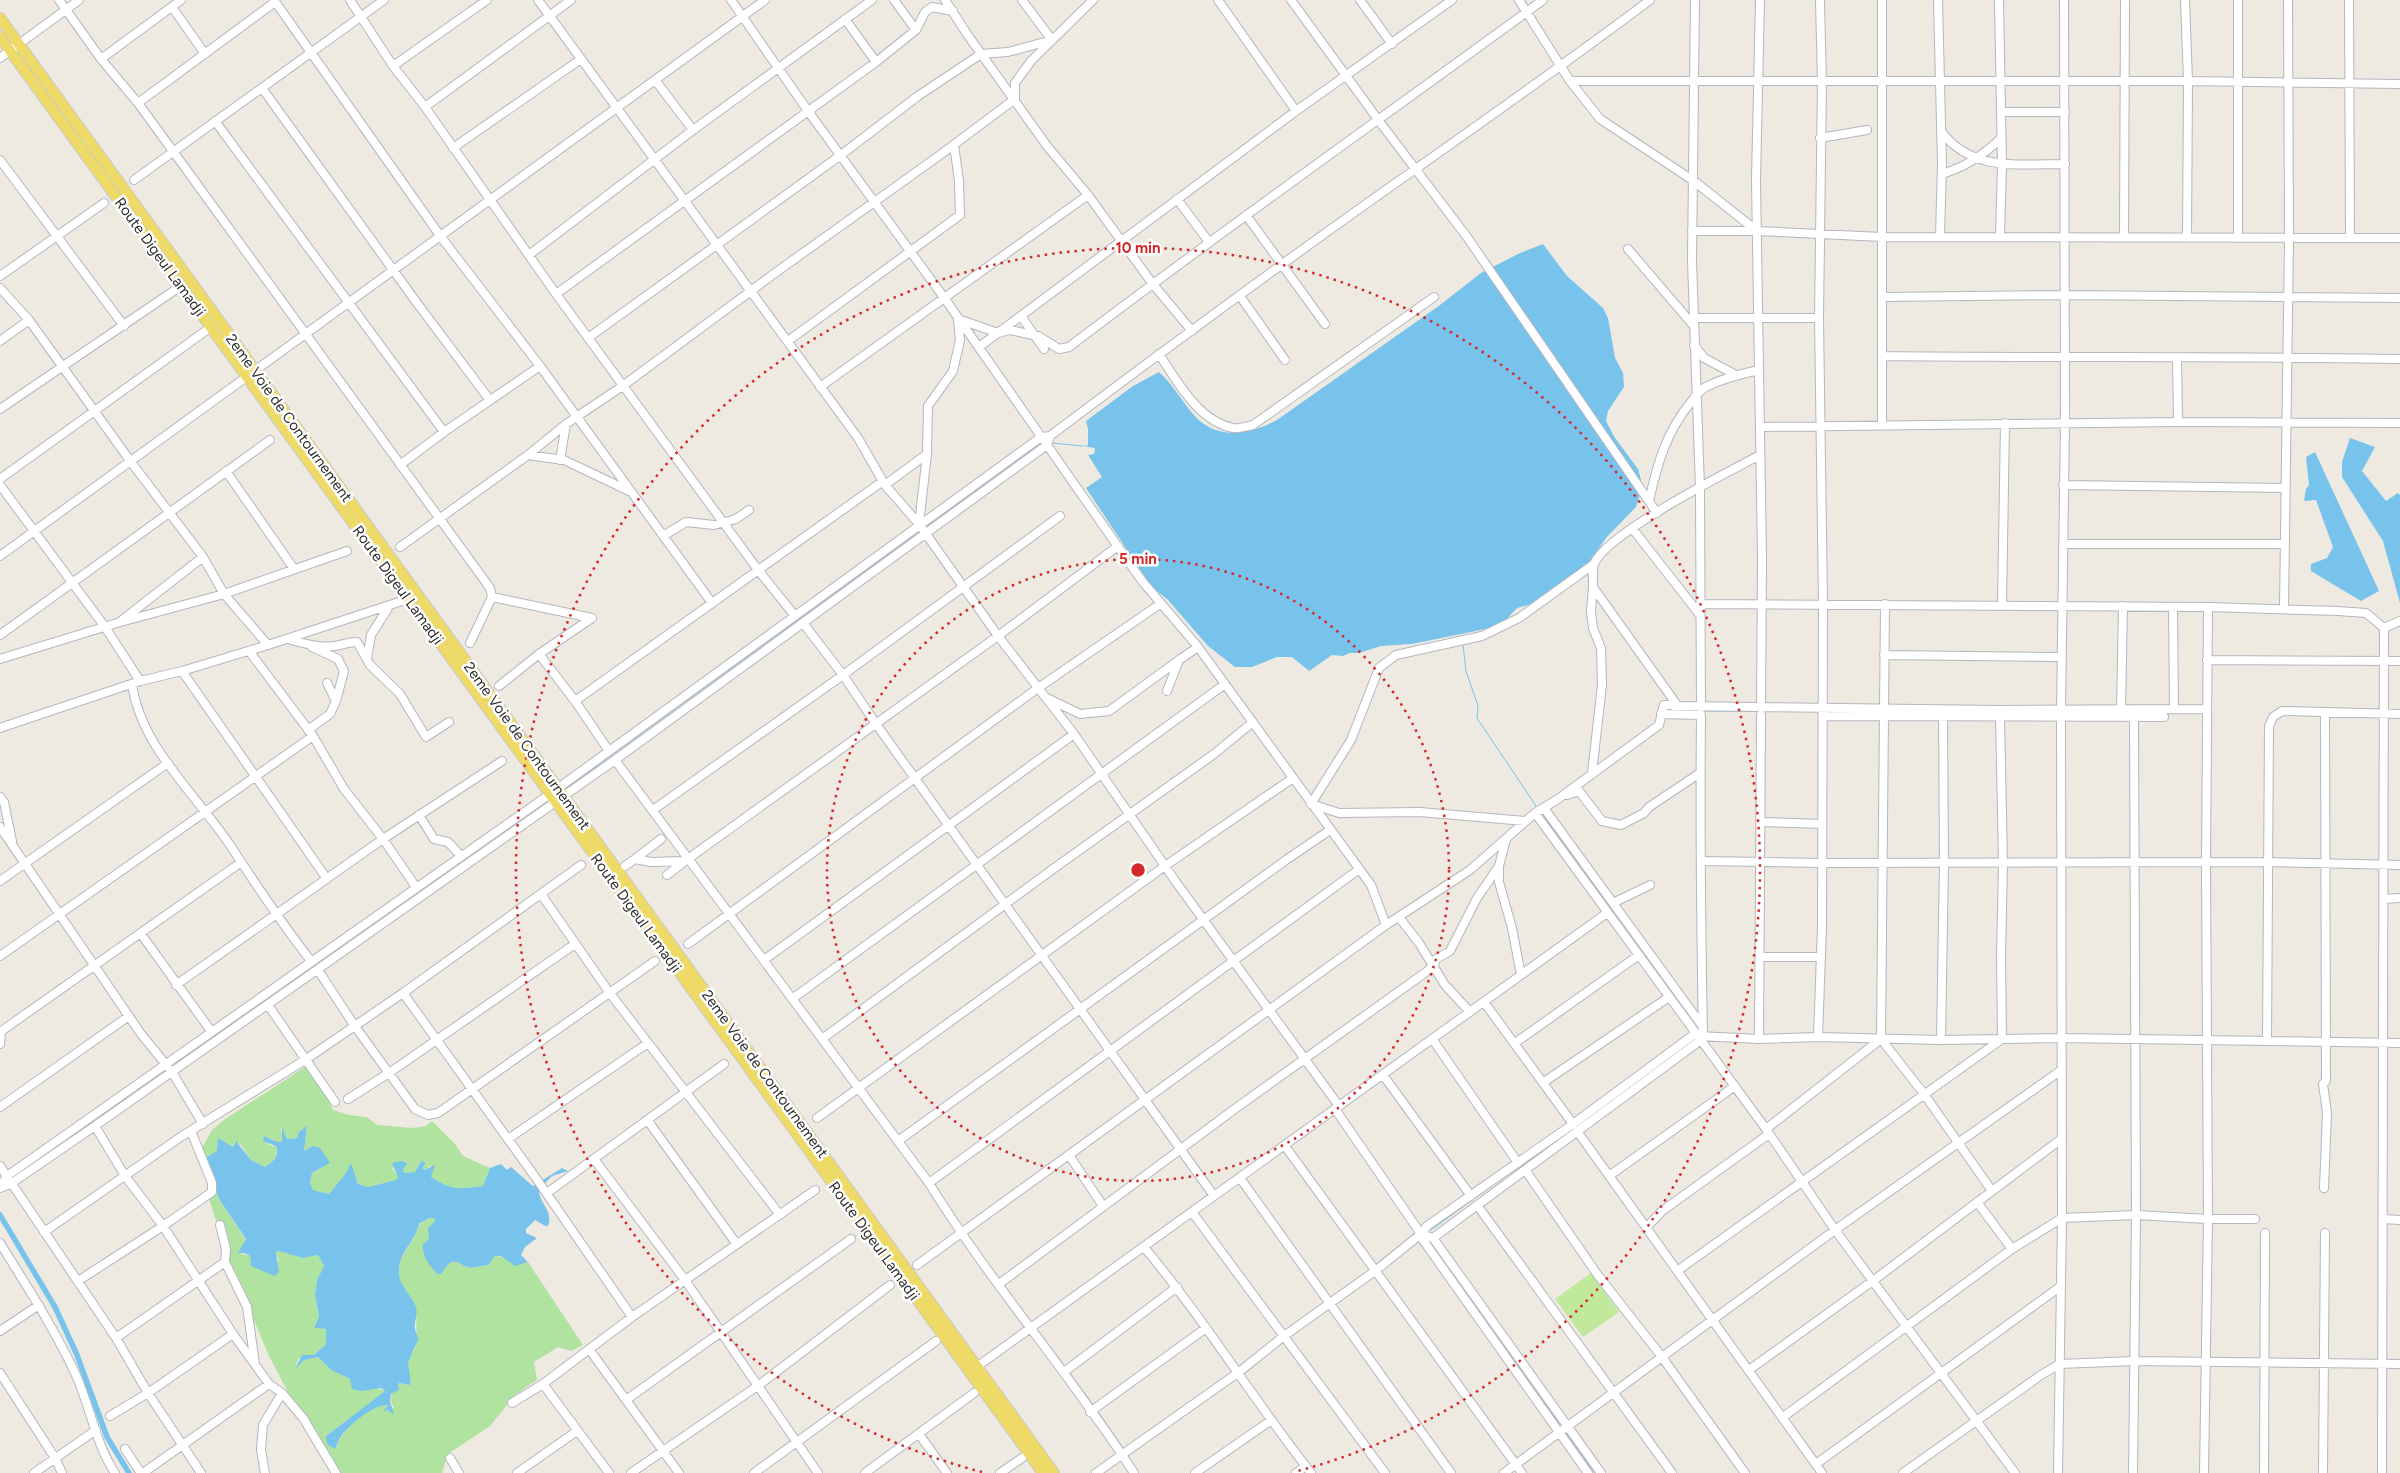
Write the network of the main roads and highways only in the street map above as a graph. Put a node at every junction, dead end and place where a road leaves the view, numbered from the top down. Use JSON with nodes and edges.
{"nodes":[{"id":1,"x":0,"y":18,"type":"edge"},
{"id":2,"x":0,"y":37,"type":"edge"},
{"id":3,"x":556,"y":795,"type":"junction"},
{"id":4,"x":1042,"y":1473,"type":"edge"},
{"id":5,"x":1054,"y":1473,"type":"edge"}],
"edges":[{"from":1,"to":3,"type":"main road","name":"2eme Voie de Contournement"},
{"from":2,"to":3,"type":"main road","name":"Route Digeul Lamadji"},
{"from":3,"to":4,"type":"main road","name":"Route Digeul Lamadji"},
{"from":3,"to":5,"type":"main road","name":"2eme Voie de Contournement"}]}
